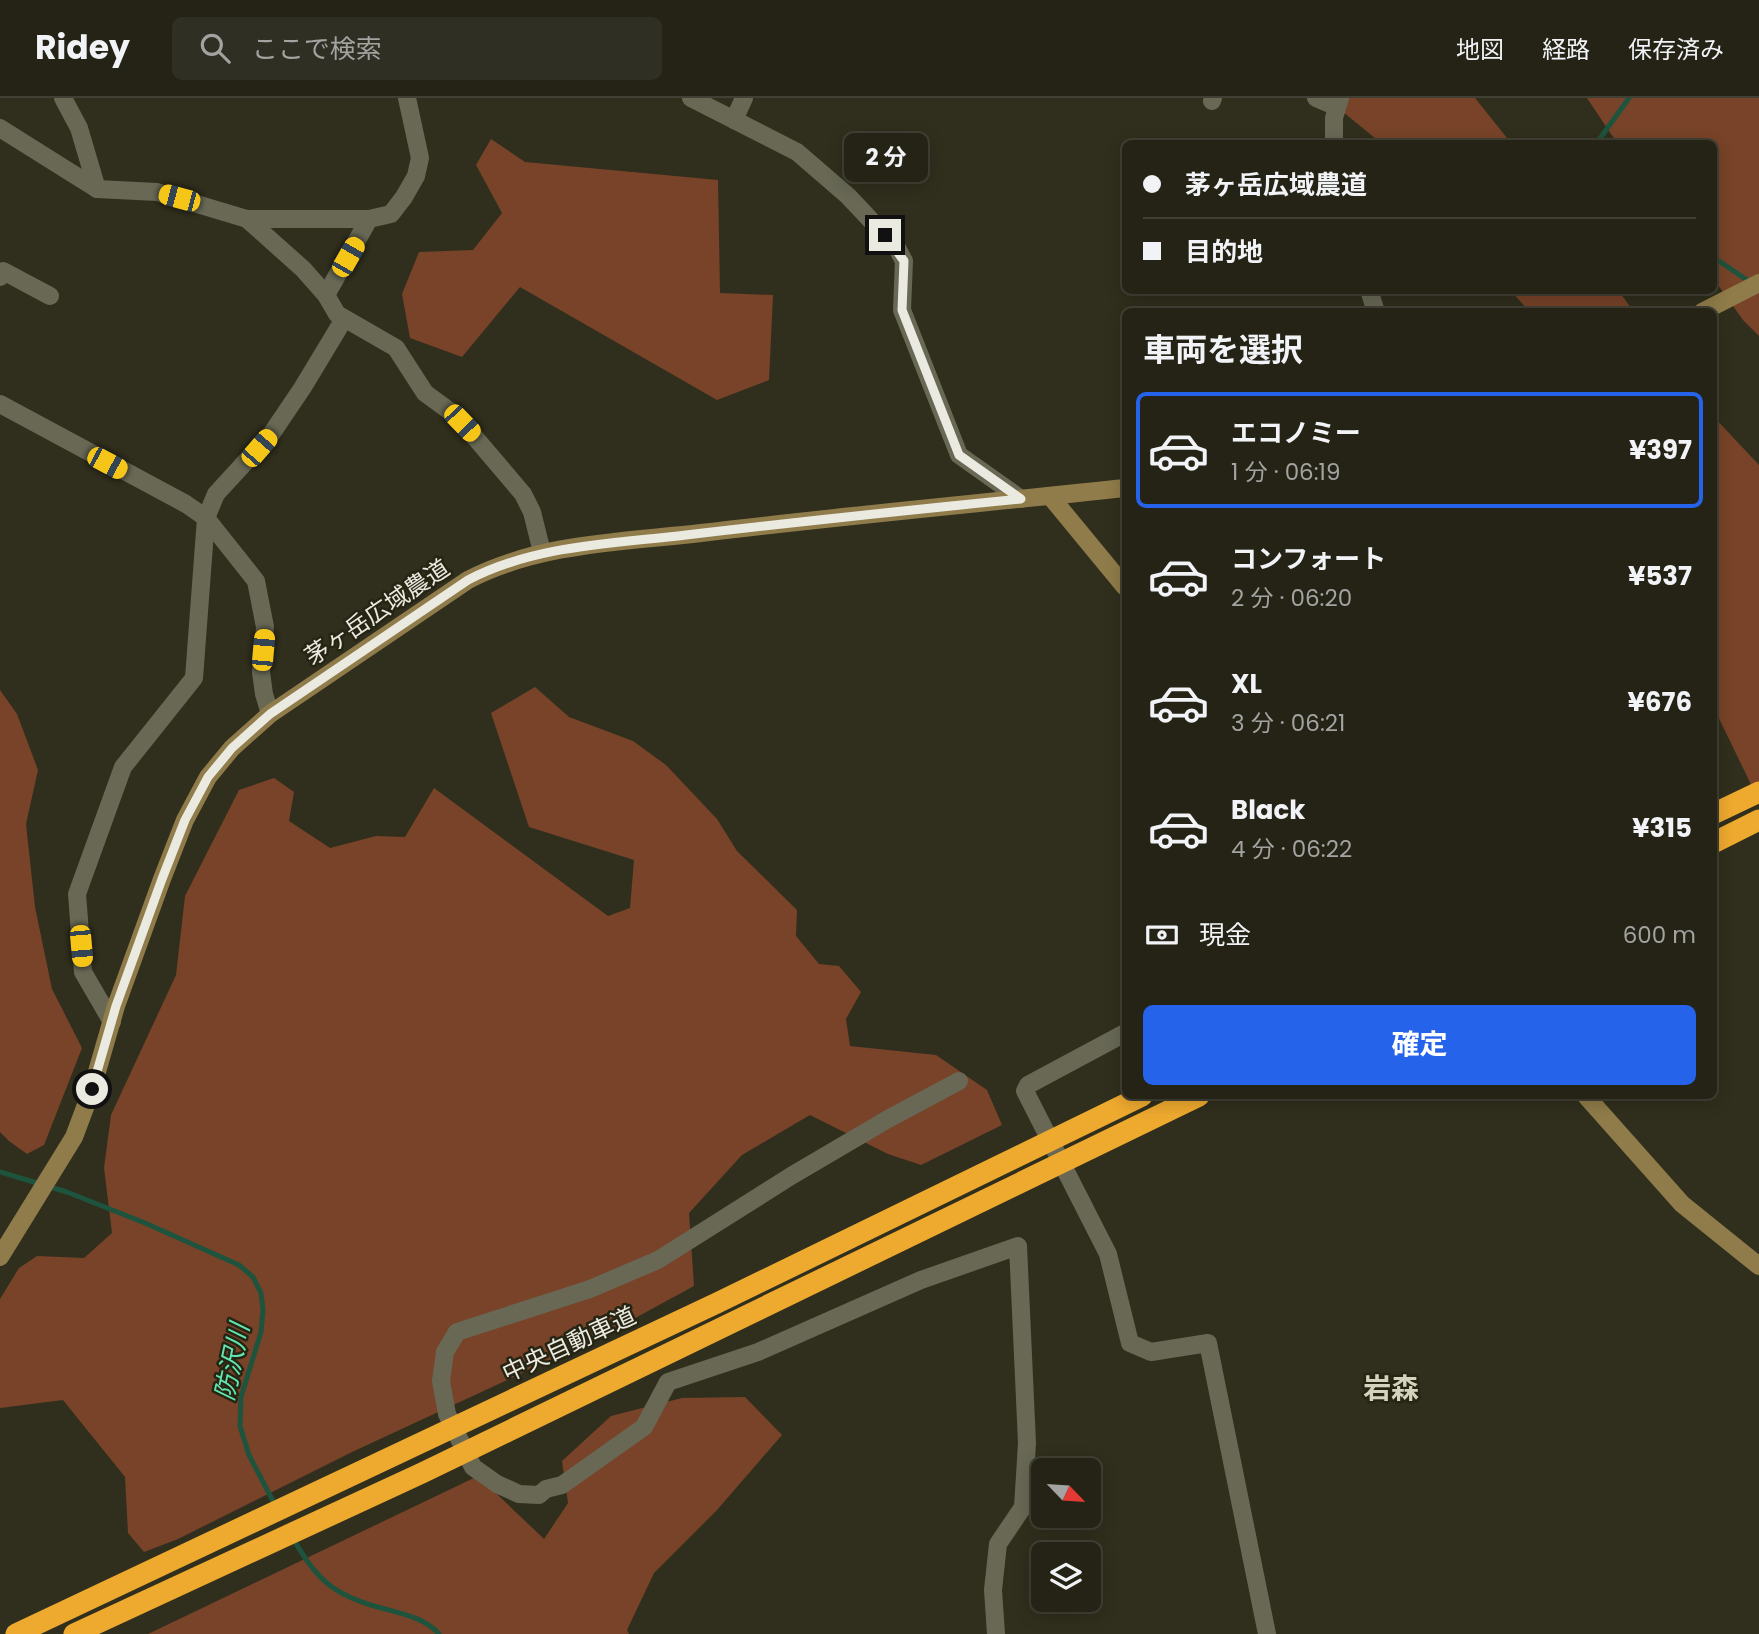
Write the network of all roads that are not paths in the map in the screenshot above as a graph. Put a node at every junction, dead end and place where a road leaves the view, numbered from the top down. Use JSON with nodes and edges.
{"nodes":[{"id":1,"x":63,"y":98,"type":"edge"},
{"id":2,"x":407,"y":98,"type":"edge"},
{"id":3,"x":691,"y":98,"type":"edge"},
{"id":4,"x":744,"y":98,"type":"edge"},
{"id":5,"x":1316,"y":98,"type":"edge"},
{"id":6,"x":1338,"y":102,"type":"edge"},
{"id":7,"x":734,"y":120,"type":"junction"},
{"id":8,"x":0,"y":128,"type":"edge"},
{"id":9,"x":1334,"y":140,"type":"edge"},
{"id":10,"x":97,"y":189,"type":"junction"},
{"id":11,"x":247,"y":219,"type":"junction"},
{"id":12,"x":369,"y":219,"type":"junction"},
{"id":13,"x":0,"y":277,"type":"edge"},
{"id":14,"x":1759,"y":283,"type":"edge"},
{"id":15,"x":326,"y":295,"type":"junction"},
{"id":16,"x":50,"y":296,"type":"dead end"},
{"id":17,"x":1710,"y":308,"type":"edge"},
{"id":18,"x":344,"y":319,"type":"junction"},
{"id":19,"x":0,"y":404,"type":"edge"},
{"id":20,"x":1122,"y":488,"type":"edge"},
{"id":21,"x":1050,"y":496,"type":"junction"},
{"id":22,"x":1021,"y":499,"type":"junction"},
{"id":23,"x":206,"y":518,"type":"junction"},
{"id":24,"x":542,"y":552,"type":"junction"},
{"id":25,"x":1122,"y":583,"type":"edge"},
{"id":26,"x":270,"y":714,"type":"junction"},
{"id":27,"x":1759,"y":792,"type":"edge"},
{"id":28,"x":1717,"y":812,"type":"edge"},
{"id":29,"x":1759,"y":820,"type":"edge"},
{"id":30,"x":1717,"y":841,"type":"edge"},
{"id":31,"x":112,"y":1022,"type":"junction"},
{"id":32,"x":1122,"y":1035,"type":"edge"},
{"id":33,"x":959,"y":1081,"type":"dead end"},
{"id":34,"x":1136,"y":1099,"type":"edge"},
{"id":35,"x":1193,"y":1099,"type":"edge"},
{"id":36,"x":1589,"y":1099,"type":"edge"},
{"id":37,"x":0,"y":1257,"type":"edge"},
{"id":38,"x":1759,"y":1266,"type":"edge"},
{"id":39,"x":16,"y":1634,"type":"edge"},
{"id":40,"x":74,"y":1634,"type":"edge"},
{"id":41,"x":996,"y":1634,"type":"edge"},
{"id":42,"x":1267,"y":1634,"type":"edge"}],
"edges":[{"from":1,"to":10,"type":"street"},
{"from":2,"to":12,"type":"street"},
{"from":3,"to":7,"type":"street"},
{"from":4,"to":7,"type":"street"},
{"from":5,"to":6,"type":"street"},
{"from":6,"to":9,"type":"street"},
{"from":7,"to":22,"type":"street"},
{"from":8,"to":10,"type":"street"},
{"from":10,"to":11,"type":"street"},
{"from":11,"to":12,"type":"street"},
{"from":11,"to":15,"type":"street"},
{"from":12,"to":15,"type":"street"},
{"from":13,"to":16,"type":"street"},
{"from":14,"to":17,"type":"street"},
{"from":15,"to":18,"type":"street"},
{"from":18,"to":23,"type":"street"},
{"from":18,"to":24,"type":"street"},
{"from":19,"to":23,"type":"street"},
{"from":20,"to":21,"type":"street","name":"茅ヶ岳広域農道"},
{"from":21,"to":22,"type":"street","name":"茅ヶ岳広域農道"},
{"from":21,"to":25,"type":"street"},
{"from":22,"to":24,"type":"street","name":"茅ヶ岳広域農道"},
{"from":23,"to":26,"type":"street"},
{"from":23,"to":31,"type":"street"},
{"from":24,"to":26,"type":"street","name":"茅ヶ岳広域農道"},
{"from":26,"to":31,"type":"street","name":"茅ヶ岳広域農道"},
{"from":27,"to":28,"type":"highway"},
{"from":29,"to":30,"type":"highway"},
{"from":31,"to":37,"type":"street","name":"茅ヶ岳広域農道"},
{"from":32,"to":42,"type":"street"},
{"from":33,"to":41,"type":"street"},
{"from":34,"to":39,"type":"highway","name":"中央自動車道"},
{"from":35,"to":40,"type":"highway","name":"中央自動車道"},
{"from":36,"to":38,"type":"street"}]}
